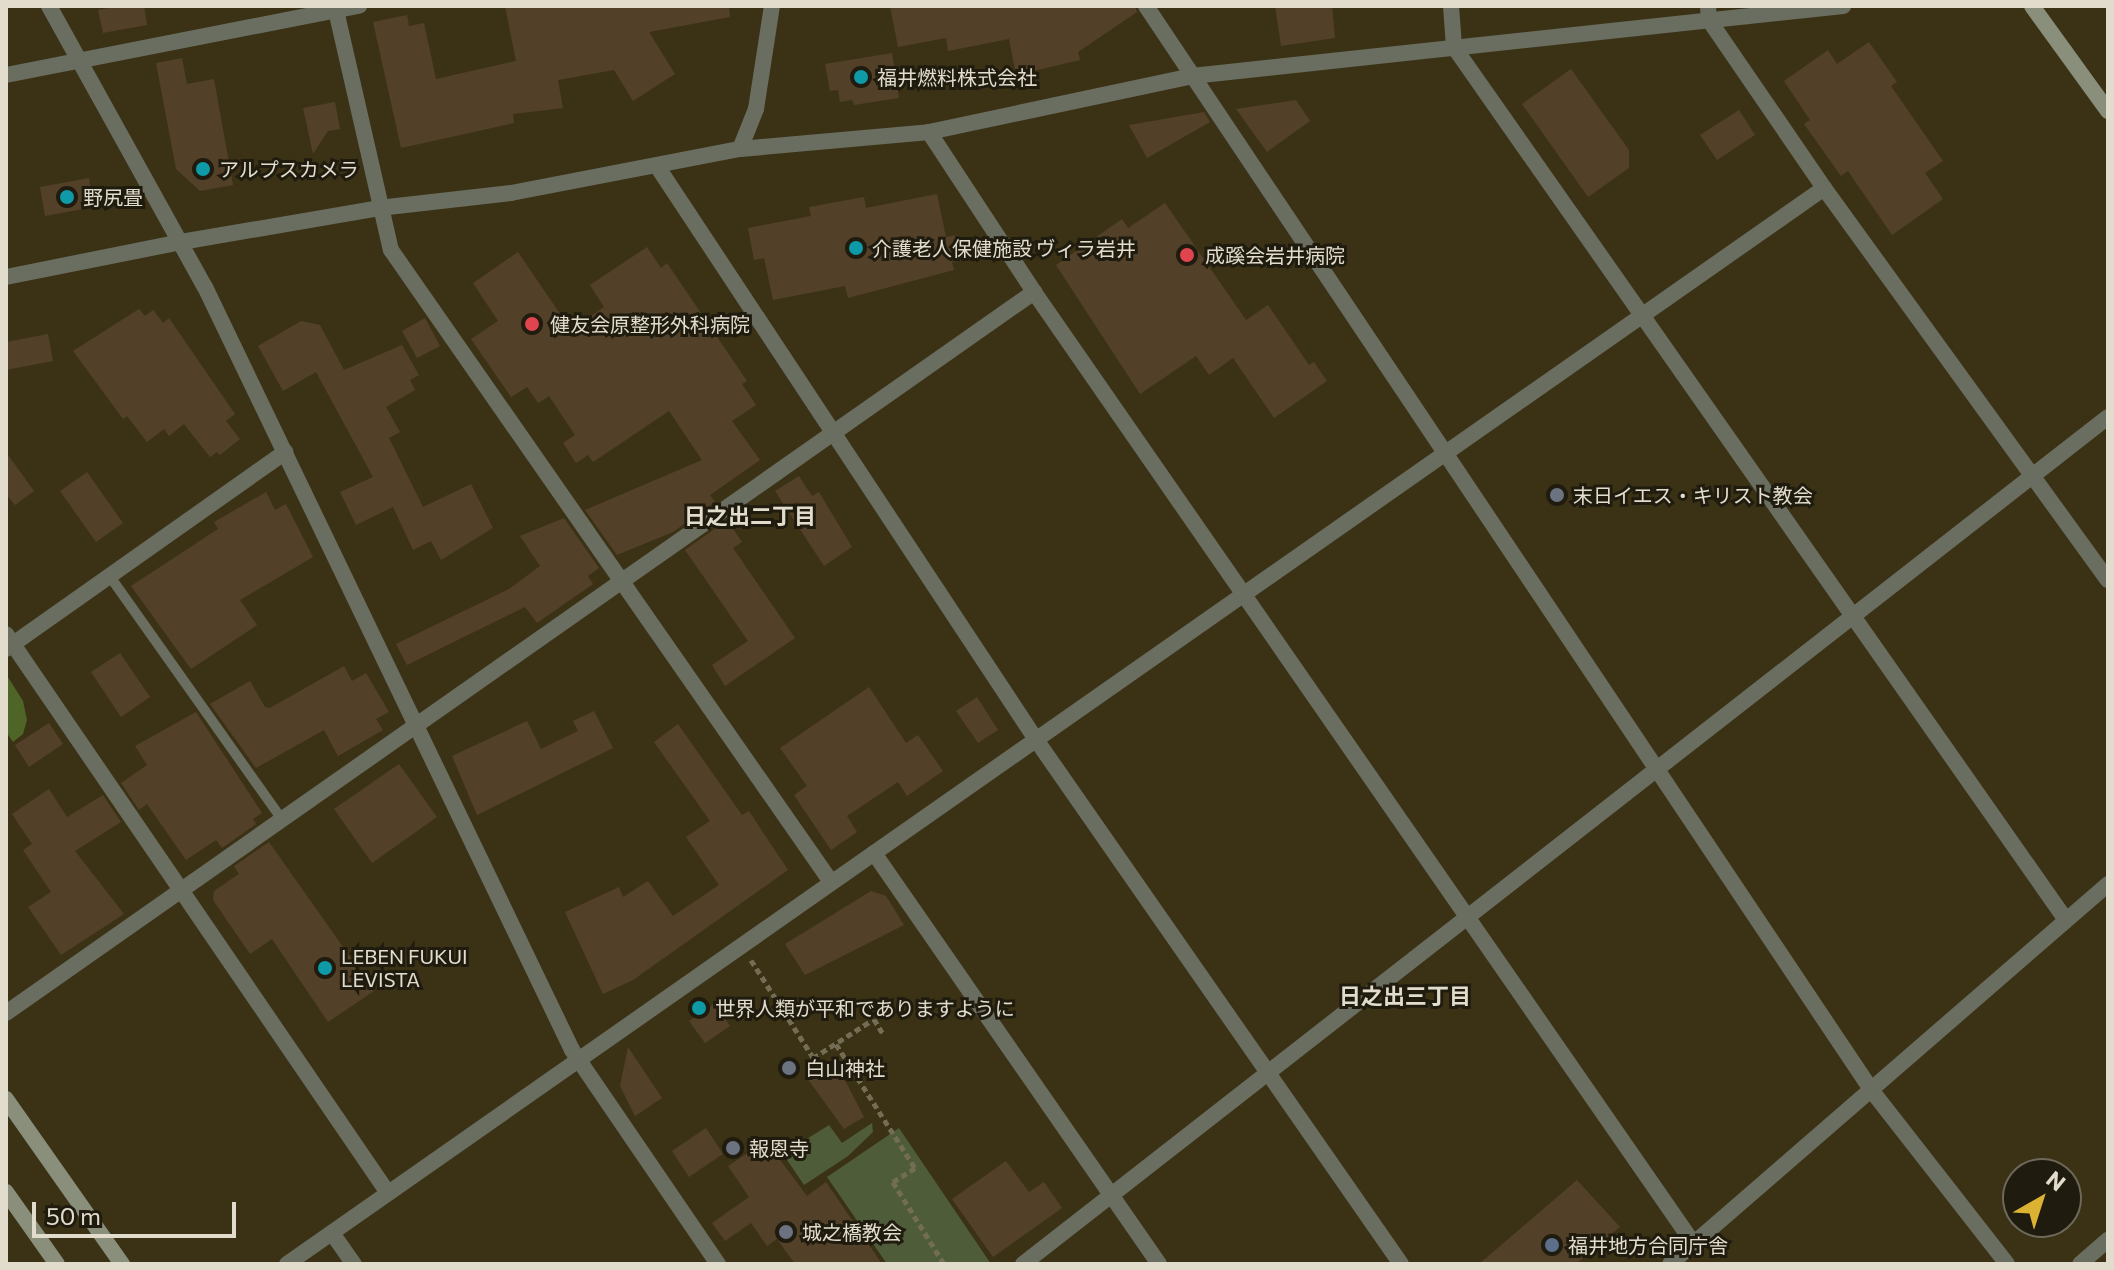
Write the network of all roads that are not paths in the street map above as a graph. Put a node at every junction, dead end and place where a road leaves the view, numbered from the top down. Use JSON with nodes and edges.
{"nodes":[{"id":1,"x":49,"y":6,"type":"edge"},
{"id":2,"x":359,"y":6,"type":"edge"},
{"id":3,"x":772,"y":6,"type":"edge"},
{"id":4,"x":1146,"y":6,"type":"edge"},
{"id":5,"x":1451,"y":6,"type":"edge"},
{"id":6,"x":1843,"y":6,"type":"edge"},
{"id":7,"x":2032,"y":6,"type":"edge"},
{"id":8,"x":336,"y":8,"type":"edge"},
{"id":9,"x":1708,"y":13,"type":"edge"},
{"id":10,"x":1454,"y":47,"type":"junction"},
{"id":11,"x":76,"y":59,"type":"junction"},
{"id":12,"x":6,"y":75,"type":"edge"},
{"id":13,"x":1192,"y":76,"type":"junction"},
{"id":14,"x":2108,"y":111,"type":"edge"},
{"id":15,"x":929,"y":132,"type":"junction"},
{"id":16,"x":740,"y":149,"type":"junction"},
{"id":17,"x":657,"y":166,"type":"junction"},
{"id":18,"x":1824,"y":188,"type":"junction"},
{"id":19,"x":379,"y":208,"type":"junction"},
{"id":20,"x":181,"y":242,"type":"junction"},
{"id":21,"x":6,"y":277,"type":"edge"},
{"id":22,"x":1034,"y":292,"type":"junction"},
{"id":23,"x":1643,"y":317,"type":"junction"},
{"id":24,"x":2108,"y":417,"type":"edge"},
{"id":25,"x":832,"y":435,"type":"junction"},
{"id":26,"x":285,"y":452,"type":"junction"},
{"id":27,"x":1445,"y":454,"type":"junction"},
{"id":28,"x":2033,"y":476,"type":"junction"},
{"id":29,"x":111,"y":578,"type":"junction"},
{"id":30,"x":2108,"y":580,"type":"edge"},
{"id":31,"x":620,"y":585,"type":"junction"},
{"id":32,"x":1243,"y":592,"type":"junction"},
{"id":33,"x":1853,"y":616,"type":"junction"},
{"id":34,"x":8,"y":642,"type":"edge"},
{"id":35,"x":418,"y":727,"type":"junction"},
{"id":36,"x":1037,"y":741,"type":"junction"},
{"id":37,"x":1656,"y":770,"type":"junction"},
{"id":38,"x":283,"y":821,"type":"junction"},
{"id":39,"x":874,"y":853,"type":"junction"},
{"id":40,"x":831,"y":882,"type":"junction"},
{"id":41,"x":2108,"y":884,"type":"edge"},
{"id":42,"x":182,"y":892,"type":"junction"},
{"id":43,"x":1469,"y":916,"type":"junction"},
{"id":44,"x":2066,"y":920,"type":"junction"},
{"id":45,"x":6,"y":1013,"type":"edge"},
{"id":46,"x":578,"y":1060,"type":"junction"},
{"id":47,"x":1270,"y":1071,"type":"junction"},
{"id":48,"x":1872,"y":1091,"type":"junction"},
{"id":49,"x":6,"y":1099,"type":"edge"},
{"id":50,"x":6,"y":1192,"type":"edge"},
{"id":51,"x":388,"y":1193,"type":"junction"},
{"id":52,"x":1110,"y":1196,"type":"junction"},
{"id":53,"x":332,"y":1233,"type":"junction"},
{"id":54,"x":2108,"y":1240,"type":"edge"},
{"id":55,"x":1694,"y":1244,"type":"junction"},
{"id":56,"x":57,"y":1264,"type":"edge"},
{"id":57,"x":122,"y":1264,"type":"edge"},
{"id":58,"x":287,"y":1264,"type":"edge"},
{"id":59,"x":354,"y":1264,"type":"edge"},
{"id":60,"x":718,"y":1264,"type":"edge"},
{"id":61,"x":1023,"y":1264,"type":"edge"},
{"id":62,"x":1159,"y":1264,"type":"edge"},
{"id":63,"x":1401,"y":1264,"type":"edge"},
{"id":64,"x":1670,"y":1264,"type":"edge"},
{"id":65,"x":2007,"y":1264,"type":"edge"},
{"id":66,"x":2080,"y":1264,"type":"edge"}],
"edges":[{"from":1,"to":11,"type":"street"},
{"from":2,"to":8,"type":"street"},
{"from":3,"to":16,"type":"street"},
{"from":4,"to":13,"type":"street"},
{"from":5,"to":10,"type":"street"},
{"from":6,"to":9,"type":"street"},
{"from":7,"to":14,"type":"main road"},
{"from":8,"to":11,"type":"street"},
{"from":8,"to":19,"type":"street"},
{"from":9,"to":10,"type":"street"},
{"from":9,"to":18,"type":"street"},
{"from":10,"to":13,"type":"street"},
{"from":10,"to":23,"type":"street"},
{"from":11,"to":12,"type":"street"},
{"from":11,"to":20,"type":"street"},
{"from":13,"to":15,"type":"street"},
{"from":13,"to":27,"type":"street"},
{"from":15,"to":16,"type":"street"},
{"from":15,"to":22,"type":"street"},
{"from":16,"to":17,"type":"street"},
{"from":17,"to":19,"type":"street"},
{"from":17,"to":25,"type":"street"},
{"from":18,"to":23,"type":"street"},
{"from":18,"to":28,"type":"street"},
{"from":19,"to":20,"type":"street"},
{"from":19,"to":31,"type":"street"},
{"from":20,"to":21,"type":"street"},
{"from":20,"to":26,"type":"street"},
{"from":22,"to":25,"type":"street"},
{"from":22,"to":32,"type":"street"},
{"from":23,"to":27,"type":"street"},
{"from":23,"to":33,"type":"street"},
{"from":24,"to":28,"type":"street"},
{"from":25,"to":31,"type":"street"},
{"from":25,"to":36,"type":"street"},
{"from":26,"to":29,"type":"street"},
{"from":26,"to":35,"type":"street"},
{"from":27,"to":32,"type":"street"},
{"from":27,"to":37,"type":"street"},
{"from":28,"to":30,"type":"street"},
{"from":28,"to":33,"type":"street"},
{"from":29,"to":34,"type":"street"},
{"from":29,"to":38,"type":"lane"},
{"from":31,"to":35,"type":"street"},
{"from":31,"to":40,"type":"street"},
{"from":32,"to":36,"type":"street"},
{"from":32,"to":43,"type":"street"},
{"from":33,"to":37,"type":"street"},
{"from":33,"to":44,"type":"street"},
{"from":34,"to":42,"type":"street"},
{"from":35,"to":38,"type":"street"},
{"from":35,"to":46,"type":"street"},
{"from":36,"to":39,"type":"street"},
{"from":36,"to":47,"type":"street"},
{"from":37,"to":43,"type":"street"},
{"from":37,"to":48,"type":"street"},
{"from":38,"to":42,"type":"street"},
{"from":39,"to":40,"type":"street"},
{"from":39,"to":52,"type":"street"},
{"from":40,"to":46,"type":"street"},
{"from":41,"to":44,"type":"street"},
{"from":42,"to":45,"type":"street"},
{"from":42,"to":51,"type":"street"},
{"from":43,"to":47,"type":"street"},
{"from":43,"to":55,"type":"street"},
{"from":44,"to":48,"type":"street"},
{"from":46,"to":51,"type":"street"},
{"from":46,"to":60,"type":"street"},
{"from":47,"to":52,"type":"street"},
{"from":47,"to":63,"type":"street"},
{"from":48,"to":55,"type":"street"},
{"from":48,"to":65,"type":"street"},
{"from":49,"to":57,"type":"main road"},
{"from":50,"to":56,"type":"main road"},
{"from":51,"to":53,"type":"street"},
{"from":52,"to":61,"type":"street"},
{"from":52,"to":62,"type":"street"},
{"from":53,"to":58,"type":"street"},
{"from":53,"to":59,"type":"street"},
{"from":54,"to":66,"type":"street"},
{"from":55,"to":64,"type":"street"}]}
